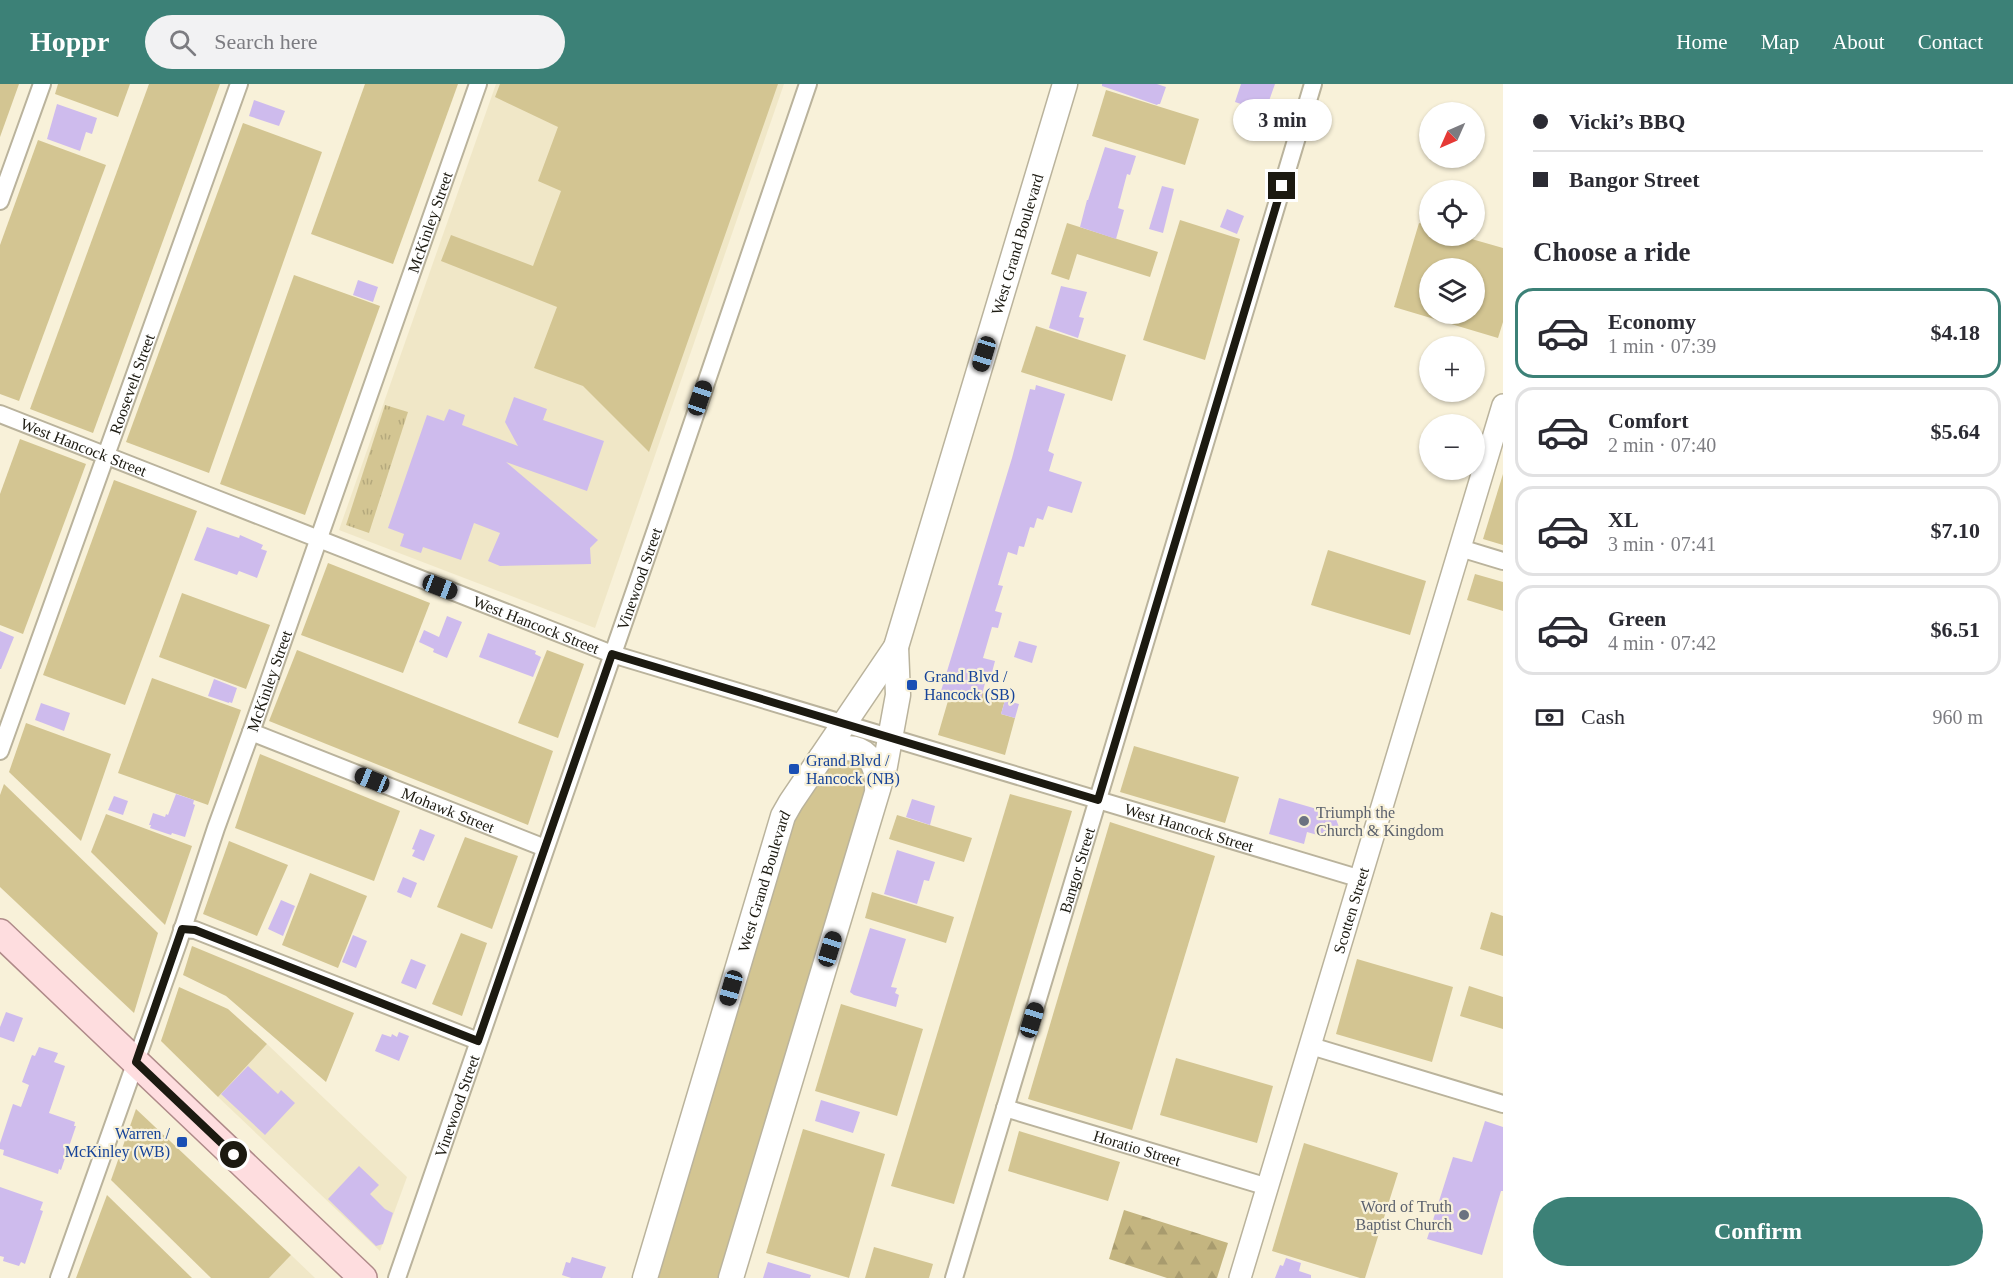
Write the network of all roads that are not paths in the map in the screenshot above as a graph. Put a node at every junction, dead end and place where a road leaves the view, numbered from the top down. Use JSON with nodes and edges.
{"nodes":[{"id":1,"x":42,"y":84,"type":"edge"},
{"id":2,"x":239,"y":84,"type":"edge"},
{"id":3,"x":478,"y":84,"type":"edge"},
{"id":4,"x":808,"y":84,"type":"edge"},
{"id":5,"x":1065,"y":84,"type":"edge"},
{"id":6,"x":1313,"y":84,"type":"edge"},
{"id":7,"x":0,"y":201,"type":"edge"},
{"id":8,"x":1503,"y":405,"type":"edge"},
{"id":9,"x":0,"y":414,"type":"edge"},
{"id":10,"x":105,"y":456,"type":"junction"},
{"id":11,"x":318,"y":540,"type":"junction"},
{"id":12,"x":1460,"y":548,"type":"junction"},
{"id":13,"x":1503,"y":561,"type":"edge"},
{"id":14,"x":896,"y":647,"type":"junction"},
{"id":15,"x":612,"y":654,"type":"junction"},
{"id":16,"x":844,"y":724,"type":"junction"},
{"id":17,"x":251,"y":732,"type":"junction"},
{"id":18,"x":890,"y":738,"type":"junction"},
{"id":19,"x":0,"y":750,"type":"edge"},
{"id":20,"x":820,"y":758,"type":"junction"},
{"id":21,"x":876,"y":795,"type":"junction"},
{"id":22,"x":1098,"y":800,"type":"junction"},
{"id":23,"x":545,"y":848,"type":"junction"},
{"id":24,"x":1361,"y":879,"type":"junction"},
{"id":25,"x":182,"y":929,"type":"junction"},
{"id":26,"x":0,"y":933,"type":"edge"},
{"id":27,"x":478,"y":1041,"type":"junction"},
{"id":28,"x":1311,"y":1046,"type":"junction"},
{"id":29,"x":136,"y":1062,"type":"junction"},
{"id":30,"x":1503,"y":1104,"type":"edge"},
{"id":31,"x":1005,"y":1108,"type":"junction"},
{"id":32,"x":1268,"y":1187,"type":"junction"},
{"id":33,"x":59,"y":1278,"type":"edge"},
{"id":34,"x":363,"y":1278,"type":"edge"},
{"id":35,"x":397,"y":1278,"type":"edge"},
{"id":36,"x":645,"y":1278,"type":"edge"},
{"id":37,"x":731,"y":1278,"type":"edge"},
{"id":38,"x":954,"y":1278,"type":"edge"},
{"id":39,"x":1240,"y":1278,"type":"edge"}],
"edges":[{"from":1,"to":7,"type":"street"},
{"from":2,"to":10,"type":"street","name":"Roosevelt Street"},
{"from":3,"to":11,"type":"street","name":"McKinley Street"},
{"from":4,"to":15,"type":"street","name":"Vinewood Street"},
{"from":5,"to":14,"type":"main road","name":"West Grand Boulevard"},
{"from":6,"to":22,"type":"street","name":"Bangor Street"},
{"from":8,"to":12,"type":"street","name":"Scotten Street"},
{"from":9,"to":10,"type":"street","name":"West Hancock Street"},
{"from":10,"to":11,"type":"street","name":"West Hancock Street"},
{"from":10,"to":19,"type":"street","name":"Roosevelt Street"},
{"from":11,"to":15,"type":"street","name":"West Hancock Street"},
{"from":11,"to":17,"type":"street","name":"McKinley Street"},
{"from":12,"to":13,"type":"street"},
{"from":12,"to":24,"type":"street","name":"Scotten Street"},
{"from":14,"to":16,"type":"main road","name":"West Grand Boulevard"},
{"from":14,"to":18,"type":"main road","name":"West Grand Boulevard"},
{"from":15,"to":16,"type":"street","name":"West Hancock Street"},
{"from":15,"to":23,"type":"street","name":"Vinewood Street"},
{"from":16,"to":18,"type":"street","name":"West Hancock Street"},
{"from":16,"to":20,"type":"main road","name":"West Grand Boulevard"},
{"from":17,"to":23,"type":"street","name":"Mohawk Street"},
{"from":17,"to":25,"type":"street","name":"McKinley Street"},
{"from":18,"to":21,"type":"main road","name":"West Grand Boulevard"},
{"from":18,"to":22,"type":"street","name":"West Hancock Street"},
{"from":20,"to":21,"type":"main road"},
{"from":20,"to":36,"type":"main road","name":"West Grand Boulevard"},
{"from":21,"to":37,"type":"main road","name":"West Grand Boulevard"},
{"from":22,"to":24,"type":"street","name":"West Hancock Street"},
{"from":22,"to":31,"type":"street","name":"Bangor Street"},
{"from":23,"to":27,"type":"street","name":"Vinewood Street"},
{"from":24,"to":28,"type":"street","name":"Scotten Street"},
{"from":25,"to":27,"type":"street"},
{"from":25,"to":29,"type":"street","name":"McKinley Street"},
{"from":26,"to":29,"type":"main road"},
{"from":27,"to":35,"type":"street","name":"Vinewood Street"},
{"from":28,"to":30,"type":"street"},
{"from":28,"to":32,"type":"street","name":"Scotten Street"},
{"from":29,"to":33,"type":"street","name":"McKinley Street"},
{"from":29,"to":34,"type":"main road"},
{"from":31,"to":32,"type":"street","name":"Horatio Street"},
{"from":31,"to":38,"type":"street","name":"Bangor Street"},
{"from":32,"to":39,"type":"street","name":"Scotten Street"}]}
